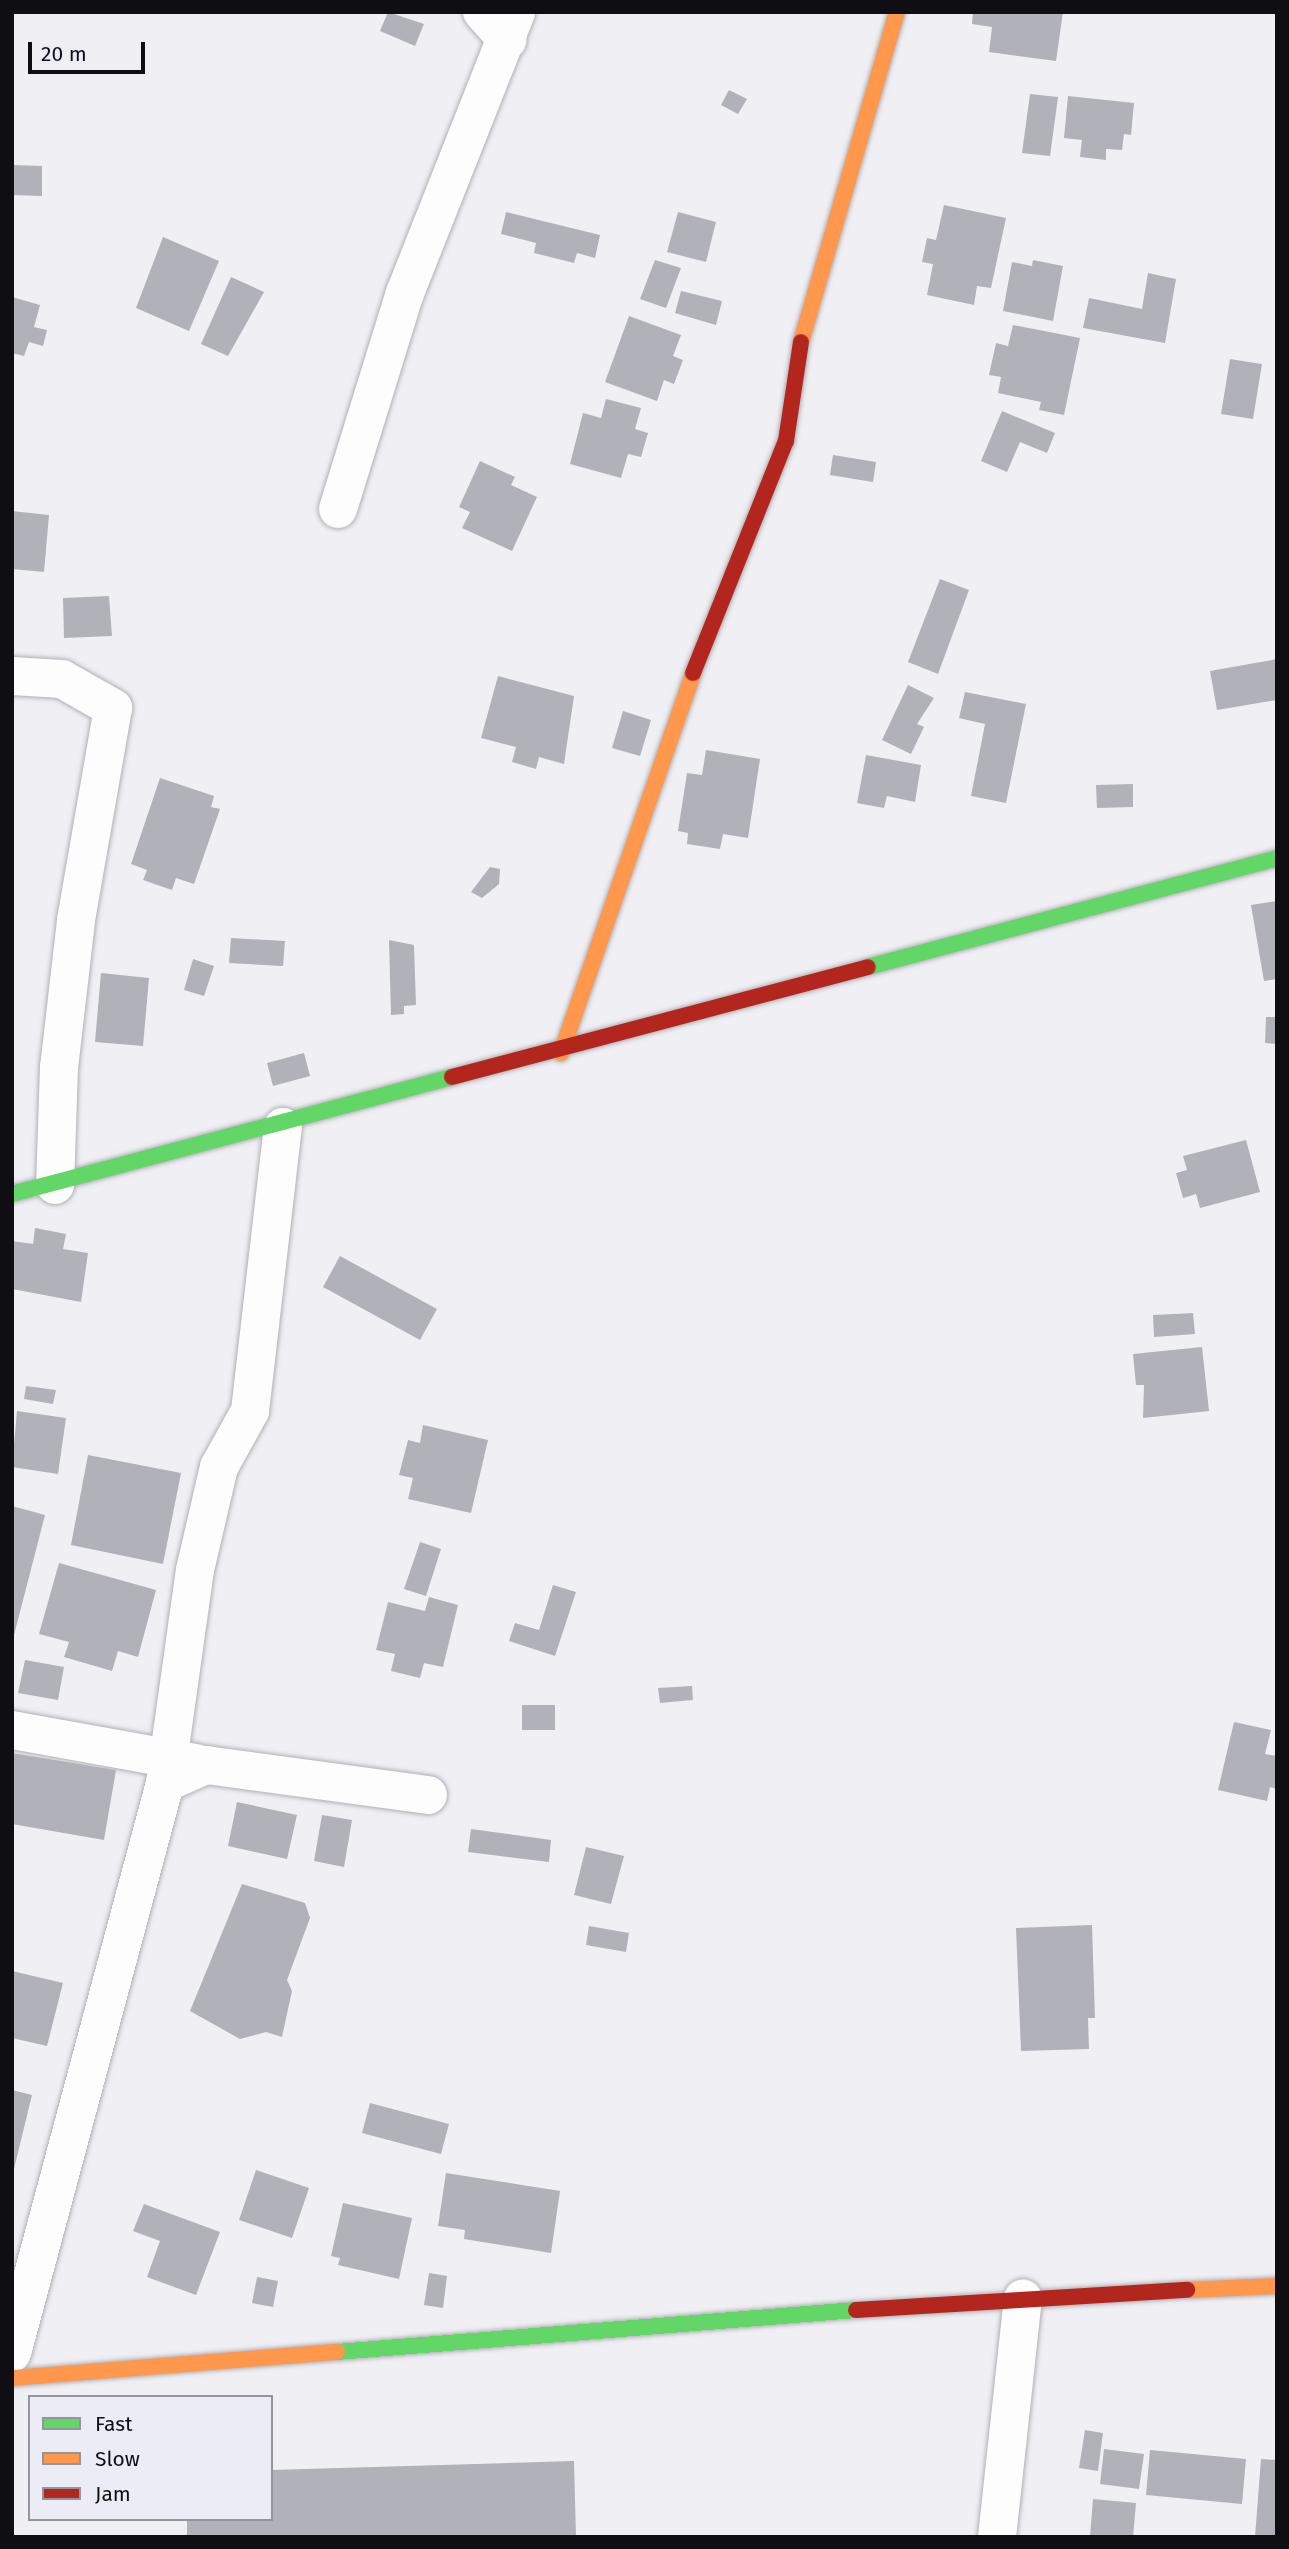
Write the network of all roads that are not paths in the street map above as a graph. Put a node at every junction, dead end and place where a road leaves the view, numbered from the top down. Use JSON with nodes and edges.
{"nodes":[{"id":1,"x":897,"y":12,"type":"edge"},
{"id":2,"x":502,"y":21,"type":"edge"},
{"id":3,"x":338,"y":509,"type":"dead end"},
{"id":4,"x":12,"y":676,"type":"edge"},
{"id":5,"x":1277,"y":858,"type":"edge"},
{"id":6,"x":561,"y":1053,"type":"junction"},
{"id":7,"x":283,"y":1127,"type":"junction"},
{"id":8,"x":225,"y":1143,"type":"junction"},
{"id":9,"x":55,"y":1185,"type":"junction"},
{"id":10,"x":276,"y":1191,"type":"junction"},
{"id":11,"x":12,"y":1195,"type":"edge"},
{"id":12,"x":12,"y":1730,"type":"edge"},
{"id":13,"x":181,"y":1769,"type":"junction"},
{"id":14,"x":428,"y":1795,"type":"dead end"},
{"id":15,"x":1277,"y":2286,"type":"edge"},
{"id":16,"x":1023,"y":2298,"type":"junction"},
{"id":17,"x":12,"y":2353,"type":"edge"},
{"id":18,"x":12,"y":2378,"type":"edge"},
{"id":19,"x":997,"y":2537,"type":"edge"}],
"edges":[{"from":1,"to":6,"type":"street"},
{"from":2,"to":3,"type":"street"},
{"from":4,"to":9,"type":"street"},
{"from":5,"to":6,"type":"street"},
{"from":6,"to":7,"type":"street"},
{"from":7,"to":8,"type":"street"},
{"from":7,"to":10,"type":"street"},
{"from":8,"to":9,"type":"street"},
{"from":8,"to":10,"type":"street"},
{"from":9,"to":11,"type":"street"},
{"from":10,"to":13,"type":"street"},
{"from":12,"to":13,"type":"street"},
{"from":13,"to":14,"type":"street"},
{"from":13,"to":17,"type":"street"},
{"from":15,"to":16,"type":"street"},
{"from":16,"to":18,"type":"street"},
{"from":16,"to":19,"type":"street"}]}
